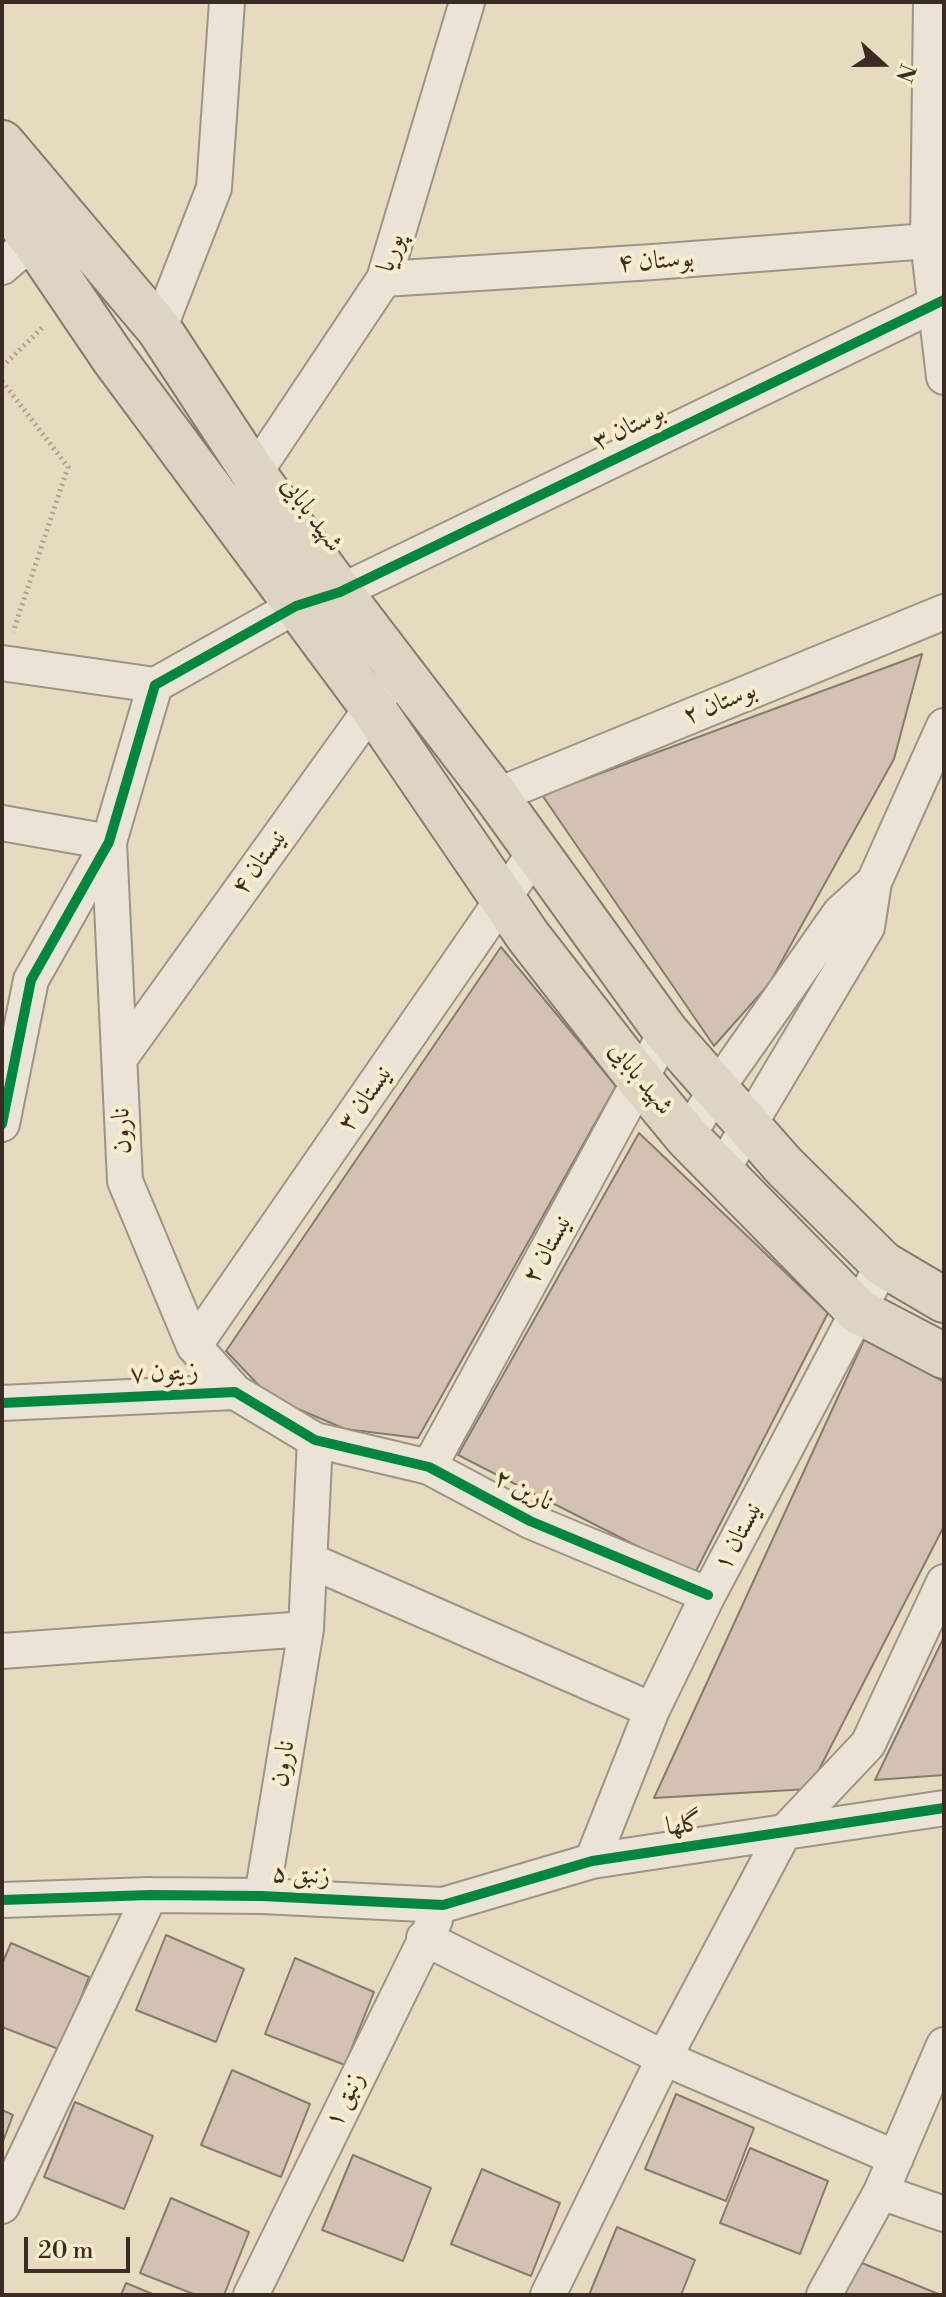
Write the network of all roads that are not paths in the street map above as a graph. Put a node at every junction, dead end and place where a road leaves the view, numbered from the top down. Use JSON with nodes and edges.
{"nodes":[{"id":1,"x":227,"y":2,"type":"edge"},
{"id":2,"x":467,"y":2,"type":"edge"},
{"id":3,"x":931,"y":2,"type":"edge"},
{"id":4,"x":2,"y":143,"type":"edge"},
{"id":5,"x":2,"y":199,"type":"edge"},
{"id":6,"x":33,"y":240,"type":"edge"},
{"id":7,"x":928,"y":241,"type":"junction"},
{"id":8,"x":384,"y":279,"type":"junction"},
{"id":9,"x":940,"y":302,"type":"edge"},
{"id":10,"x":159,"y":329,"type":"junction"},
{"id":11,"x":944,"y":377,"type":"edge"},
{"id":12,"x":254,"y":474,"type":"junction"},
{"id":13,"x":340,"y":592,"type":"junction"},
{"id":14,"x":296,"y":606,"type":"junction"},
{"id":15,"x":944,"y":612,"type":"edge"},
{"id":16,"x":2,"y":663,"type":"edge"},
{"id":17,"x":400,"y":668,"type":"junction"},
{"id":18,"x":155,"y":685,"type":"junction"},
{"id":19,"x":372,"y":707,"type":"junction"},
{"id":20,"x":944,"y":726,"type":"edge"},
{"id":21,"x":933,"y":780,"type":"edge"},
{"id":22,"x":496,"y":796,"type":"junction"},
{"id":23,"x":2,"y":823,"type":"edge"},
{"id":24,"x":109,"y":842,"type":"junction"},
{"id":25,"x":536,"y":851,"type":"junction"},
{"id":26,"x":874,"y":882,"type":"junction"},
{"id":27,"x":503,"y":900,"type":"junction"},
{"id":28,"x":16,"y":978,"type":"edge"},
{"id":29,"x":666,"y":1032,"type":"junction"},
{"id":30,"x":120,"y":1058,"type":"junction"},
{"id":31,"x":640,"y":1080,"type":"junction"},
{"id":32,"x":715,"y":1091,"type":"junction"},
{"id":33,"x":2,"y":1124,"type":"edge"},
{"id":34,"x":748,"y":1127,"type":"junction"},
{"id":35,"x":687,"y":1137,"type":"junction"},
{"id":36,"x":721,"y":1172,"type":"junction"},
{"id":37,"x":883,"y":1264,"type":"junction"},
{"id":38,"x":944,"y":1300,"type":"edge"},
{"id":39,"x":858,"y":1311,"type":"junction"},
{"id":40,"x":194,"y":1346,"type":"junction"},
{"id":41,"x":944,"y":1356,"type":"edge"},
{"id":42,"x":235,"y":1392,"type":"junction"},
{"id":43,"x":2,"y":1403,"type":"edge"},
{"id":44,"x":315,"y":1440,"type":"junction"},
{"id":45,"x":429,"y":1467,"type":"junction"},
{"id":46,"x":311,"y":1561,"type":"junction"},
{"id":47,"x":944,"y":1582,"type":"edge"},
{"id":48,"x":708,"y":1595,"type":"junction"},
{"id":49,"x":306,"y":1629,"type":"junction"},
{"id":50,"x":2,"y":1651,"type":"edge"},
{"id":51,"x":652,"y":1710,"type":"junction"},
{"id":52,"x":944,"y":1808,"type":"edge"},
{"id":53,"x":783,"y":1834,"type":"junction"},
{"id":54,"x":592,"y":1861,"type":"junction"},
{"id":55,"x":150,"y":1895,"type":"junction"},
{"id":56,"x":262,"y":1896,"type":"junction"},
{"id":57,"x":2,"y":1900,"type":"edge"},
{"id":58,"x":443,"y":1905,"type":"junction"},
{"id":59,"x":424,"y":1938,"type":"junction"},
{"id":60,"x":944,"y":2045,"type":"edge"},
{"id":61,"x":664,"y":2058,"type":"junction"},
{"id":62,"x":896,"y":2158,"type":"junction"},
{"id":63,"x":881,"y":2192,"type":"junction"},
{"id":64,"x":2,"y":2206,"type":"edge"},
{"id":65,"x":944,"y":2214,"type":"edge"},
{"id":66,"x":251,"y":2295,"type":"edge"},
{"id":67,"x":548,"y":2295,"type":"edge"},
{"id":68,"x":824,"y":2295,"type":"edge"}],
"edges":[{"from":1,"to":10,"type":"street"},
{"from":2,"to":8,"type":"street","name":"پوریا"},
{"from":3,"to":7,"type":"street"},
{"from":4,"to":6,"type":"main road","name":"شهید بابایی"},
{"from":5,"to":6,"type":"main road","name":"شهید بابایی"},
{"from":6,"to":10,"type":"main road","name":"شهید بابایی"},
{"from":6,"to":14,"type":"main road","name":"شهید بابایی"},
{"from":7,"to":8,"type":"street","name":"بوستان ۴"},
{"from":7,"to":9,"type":"street"},
{"from":8,"to":12,"type":"street","name":"پوریا"},
{"from":9,"to":11,"type":"street"},
{"from":9,"to":13,"type":"street","name":"بوستان ۳"},
{"from":10,"to":12,"type":"main road","name":"شهید بابایی"},
{"from":12,"to":13,"type":"main road","name":"شهید بابایی"},
{"from":13,"to":14,"type":"street","name":"بوستان ۳"},
{"from":13,"to":17,"type":"main road","name":"شهید بابایی"},
{"from":14,"to":18,"type":"street","name":"بوستان ۳"},
{"from":14,"to":19,"type":"main road","name":"شهید بابایی"},
{"from":15,"to":22,"type":"street","name":"بوستان ۲"},
{"from":16,"to":18,"type":"street"},
{"from":17,"to":19,"type":"street","name":"نیستان ۴"},
{"from":17,"to":22,"type":"main road","name":"شهید بابایی"},
{"from":18,"to":24,"type":"street"},
{"from":19,"to":27,"type":"main road","name":"شهید بابایی"},
{"from":19,"to":30,"type":"street","name":"نیستان ۴"},
{"from":20,"to":21,"type":"street"},
{"from":21,"to":26,"type":"street"},
{"from":22,"to":25,"type":"main road","name":"شهید بابایی"},
{"from":23,"to":24,"type":"street"},
{"from":24,"to":28,"type":"street"},
{"from":24,"to":30,"type":"street","name":"نارون"},
{"from":25,"to":27,"type":"street","name":"نیستان ۳"},
{"from":25,"to":29,"type":"main road","name":"شهید بابایی"},
{"from":26,"to":32,"type":"street"},
{"from":26,"to":34,"type":"street"},
{"from":27,"to":31,"type":"main road","name":"شهید بابایی"},
{"from":27,"to":40,"type":"street","name":"نیستان ۳"},
{"from":28,"to":33,"type":"street"},
{"from":29,"to":31,"type":"street","name":"نیستان ۲"},
{"from":29,"to":32,"type":"main road","name":"شهید بابایی"},
{"from":30,"to":40,"type":"street","name":"نارون"},
{"from":31,"to":35,"type":"main road","name":"شهید بابایی"},
{"from":31,"to":45,"type":"street","name":"نیستان ۲"},
{"from":32,"to":34,"type":"main road","name":"شهید بابایی"},
{"from":32,"to":35,"type":"street"},
{"from":34,"to":36,"type":"street"},
{"from":34,"to":37,"type":"main road","name":"شهید بابایی"},
{"from":35,"to":36,"type":"main road","name":"شهید بابایی"},
{"from":36,"to":39,"type":"main road","name":"شهید بابایی"},
{"from":37,"to":38,"type":"main road","name":"شهید بابایی"},
{"from":37,"to":39,"type":"street","name":"نیستان ۱"},
{"from":39,"to":41,"type":"main road","name":"شهید بابایی"},
{"from":39,"to":48,"type":"street","name":"نیستان ۱"},
{"from":40,"to":42,"type":"street","name":"نارون"},
{"from":42,"to":43,"type":"street","name":"زیتون ۷"},
{"from":42,"to":44,"type":"street","name":"زیتون ۷"},
{"from":44,"to":45,"type":"street","name":"نارین ۲"},
{"from":44,"to":46,"type":"street","name":"نارون"},
{"from":45,"to":48,"type":"street","name":"نارین ۲"},
{"from":46,"to":49,"type":"street","name":"نارون"},
{"from":46,"to":51,"type":"street"},
{"from":47,"to":53,"type":"street"},
{"from":48,"to":51,"type":"street","name":"نیستان ۱"},
{"from":49,"to":50,"type":"street"},
{"from":49,"to":56,"type":"street","name":"نارون"},
{"from":51,"to":54,"type":"street","name":"نیستان ۱"},
{"from":52,"to":53,"type":"street","name":"گلها"},
{"from":53,"to":54,"type":"street","name":"گلها"},
{"from":53,"to":61,"type":"street"},
{"from":54,"to":58,"type":"street","name":"زنبق ۵"},
{"from":55,"to":56,"type":"street","name":"زنبق ۵"},
{"from":55,"to":57,"type":"street","name":"زنبق ۵"},
{"from":55,"to":64,"type":"street"},
{"from":56,"to":58,"type":"street","name":"زنبق ۵"},
{"from":58,"to":59,"type":"street","name":"زنبق ۱"},
{"from":59,"to":61,"type":"street"},
{"from":59,"to":66,"type":"street","name":"زنبق ۱"},
{"from":60,"to":62,"type":"street"},
{"from":61,"to":62,"type":"street"},
{"from":61,"to":67,"type":"street"},
{"from":62,"to":63,"type":"street"},
{"from":63,"to":65,"type":"street"},
{"from":63,"to":68,"type":"street"}]}
